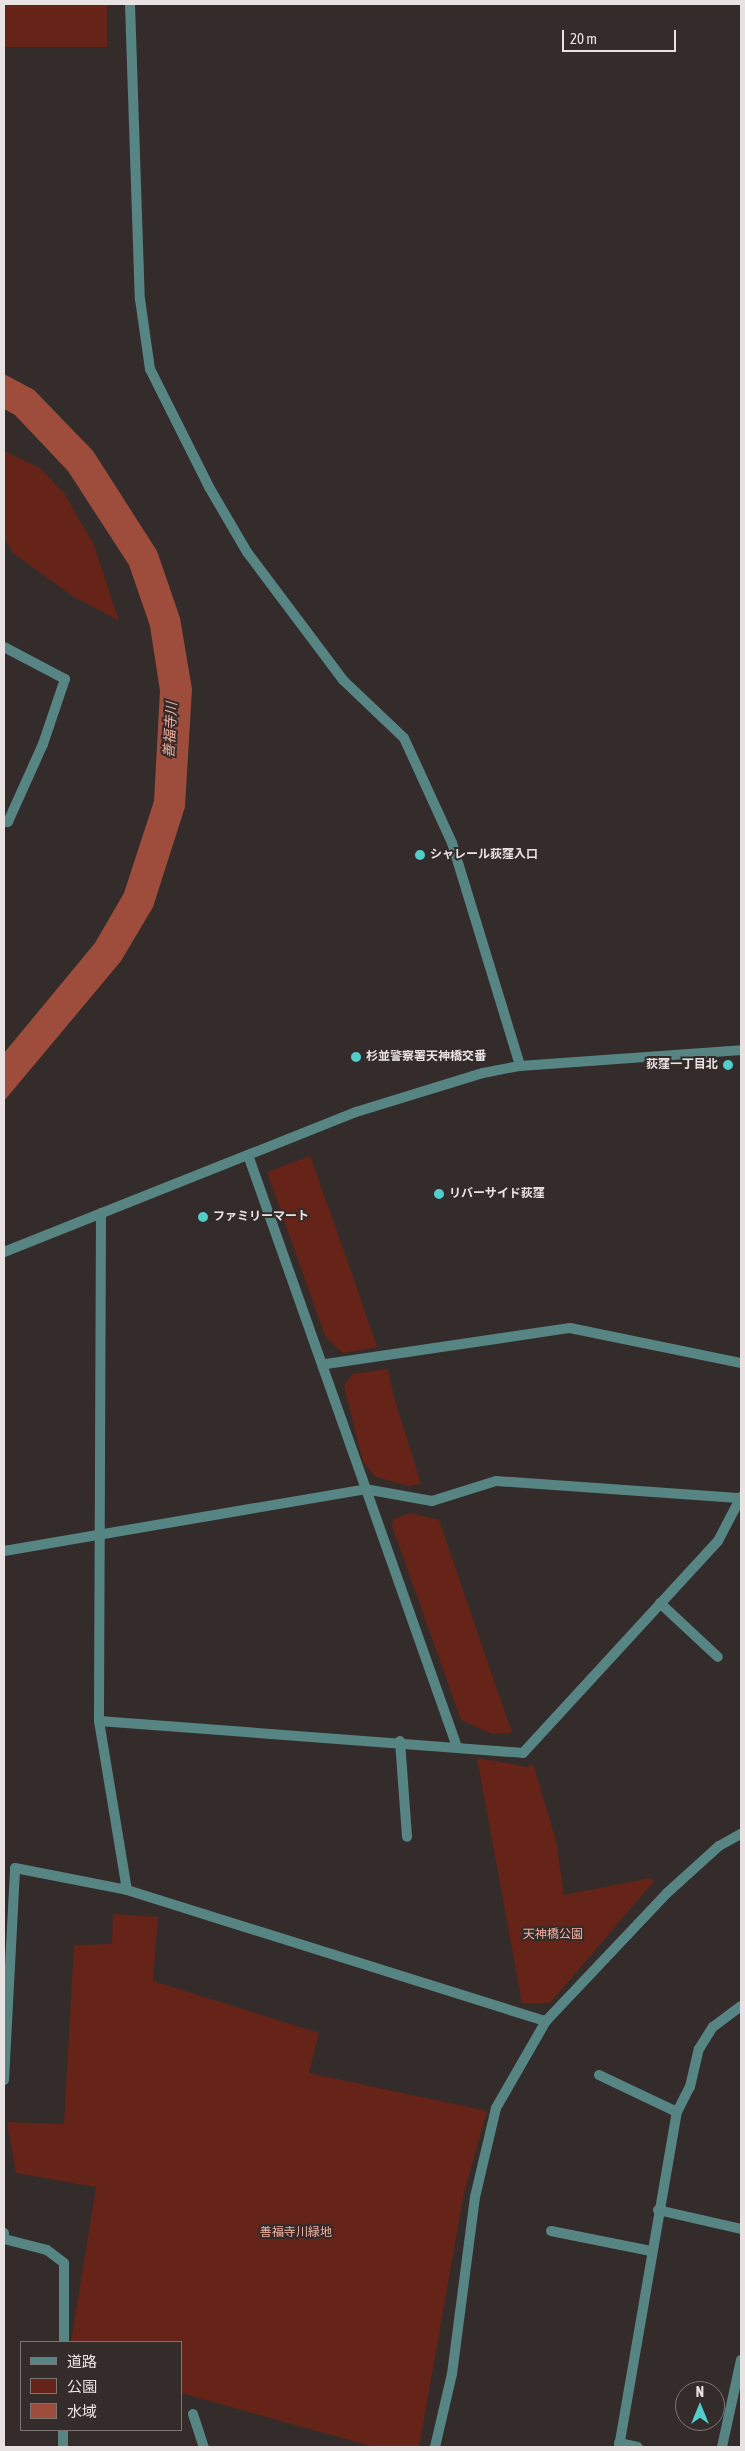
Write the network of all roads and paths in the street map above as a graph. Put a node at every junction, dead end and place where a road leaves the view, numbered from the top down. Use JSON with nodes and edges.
{"nodes":[{"id":1,"x":130,"y":4,"type":"edge"},
{"id":2,"x":4,"y":647,"type":"edge"},
{"id":3,"x":4,"y":822,"type":"edge"},
{"id":4,"x":741,"y":1050,"type":"edge"},
{"id":5,"x":520,"y":1066,"type":"junction"},
{"id":6,"x":248,"y":1155,"type":"junction"},
{"id":7,"x":101,"y":1213,"type":"junction"},
{"id":8,"x":4,"y":1252,"type":"edge"},
{"id":9,"x":741,"y":1363,"type":"edge"},
{"id":10,"x":326,"y":1364,"type":"junction"},
{"id":11,"x":365,"y":1489,"type":"junction"},
{"id":12,"x":741,"y":1497,"type":"edge"},
{"id":13,"x":102,"y":1532,"type":"junction"},
{"id":14,"x":4,"y":1552,"type":"edge"},
{"id":15,"x":660,"y":1603,"type":"junction"},
{"id":16,"x":718,"y":1657,"type":"dead end"},
{"id":17,"x":98,"y":1721,"type":"junction"},
{"id":18,"x":400,"y":1741,"type":"junction"},
{"id":19,"x":456,"y":1744,"type":"junction"},
{"id":20,"x":741,"y":1834,"type":"edge"},
{"id":21,"x":406,"y":1837,"type":"dead end"},
{"id":22,"x":127,"y":1890,"type":"junction"},
{"id":23,"x":741,"y":2006,"type":"edge"},
{"id":24,"x":546,"y":2021,"type":"junction"},
{"id":25,"x":599,"y":2075,"type":"dead end"},
{"id":26,"x":4,"y":2080,"type":"edge"},
{"id":27,"x":677,"y":2112,"type":"junction"},
{"id":28,"x":658,"y":2210,"type":"junction"},
{"id":29,"x":741,"y":2229,"type":"edge"},
{"id":30,"x":551,"y":2231,"type":"dead end"},
{"id":31,"x":4,"y":2233,"type":"edge"},
{"id":32,"x":651,"y":2251,"type":"junction"},
{"id":33,"x":64,"y":2341,"type":"edge"},
{"id":34,"x":741,"y":2360,"type":"edge"},
{"id":35,"x":193,"y":2414,"type":"dead end"},
{"id":36,"x":63,"y":2431,"type":"edge"},
{"id":37,"x":619,"y":2445,"type":"edge"},
{"id":38,"x":63,"y":2447,"type":"edge"},
{"id":39,"x":204,"y":2447,"type":"edge"},
{"id":40,"x":435,"y":2447,"type":"edge"},
{"id":41,"x":638,"y":2447,"type":"edge"},
{"id":42,"x":722,"y":2447,"type":"edge"}],
"edges":[{"from":1,"to":5,"type":"street"},
{"from":2,"to":3,"type":"street"},
{"from":4,"to":5,"type":"street"},
{"from":5,"to":6,"type":"street"},
{"from":6,"to":7,"type":"street"},
{"from":6,"to":10,"type":"street"},
{"from":7,"to":8,"type":"street"},
{"from":7,"to":13,"type":"street"},
{"from":9,"to":10,"type":"street"},
{"from":10,"to":11,"type":"street"},
{"from":11,"to":12,"type":"street"},
{"from":11,"to":13,"type":"street"},
{"from":11,"to":19,"type":"street"},
{"from":12,"to":15,"type":"street"},
{"from":13,"to":14,"type":"street"},
{"from":13,"to":17,"type":"street"},
{"from":15,"to":16,"type":"street"},
{"from":15,"to":19,"type":"street"},
{"from":17,"to":18,"type":"street"},
{"from":17,"to":22,"type":"street"},
{"from":18,"to":19,"type":"street"},
{"from":18,"to":21,"type":"street"},
{"from":20,"to":24,"type":"street"},
{"from":22,"to":24,"type":"street"},
{"from":22,"to":26,"type":"street"},
{"from":23,"to":27,"type":"street"},
{"from":24,"to":40,"type":"street"},
{"from":25,"to":27,"type":"street"},
{"from":27,"to":28,"type":"street"},
{"from":28,"to":29,"type":"street"},
{"from":28,"to":32,"type":"street"},
{"from":30,"to":32,"type":"street"},
{"from":31,"to":33,"type":"street"},
{"from":32,"to":37,"type":"street"},
{"from":34,"to":42,"type":"street"},
{"from":35,"to":39,"type":"street"},
{"from":36,"to":38,"type":"street"},
{"from":37,"to":41,"type":"street"}]}
